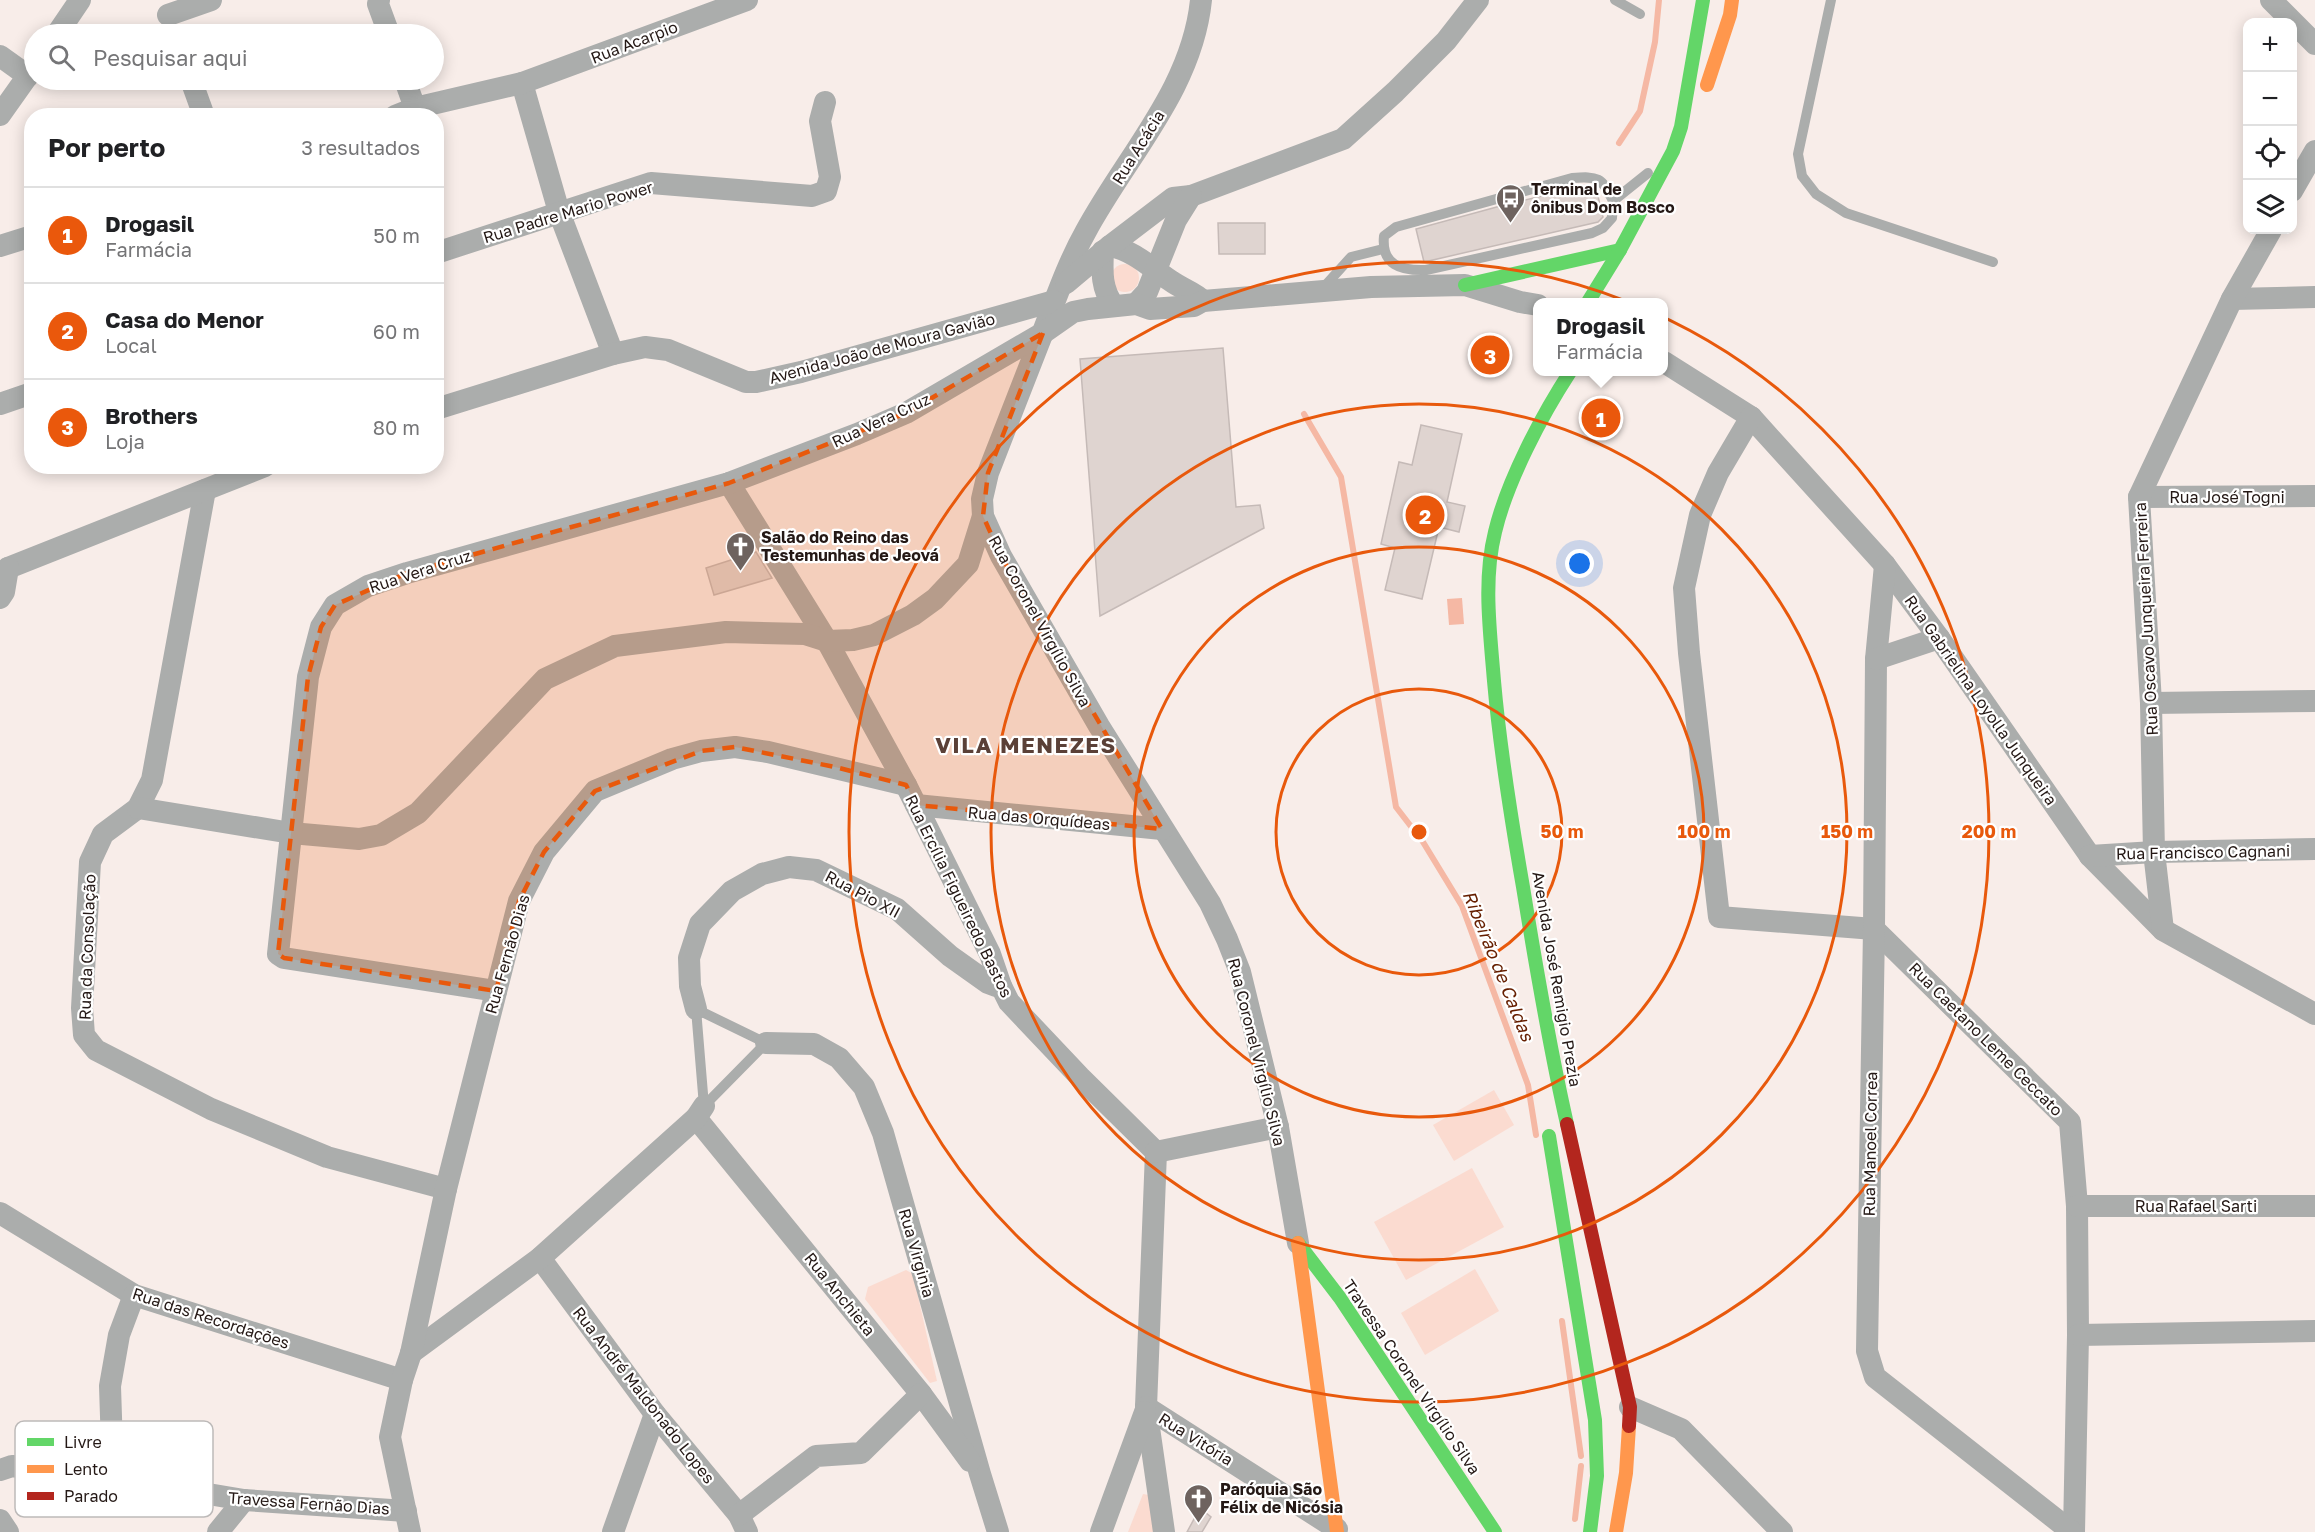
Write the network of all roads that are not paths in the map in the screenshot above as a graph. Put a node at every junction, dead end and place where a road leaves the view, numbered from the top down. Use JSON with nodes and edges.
{"nodes":[{"id":1,"x":80,"y":0,"type":"edge"},
{"id":2,"x":211,"y":0,"type":"edge"},
{"id":3,"x":379,"y":0,"type":"edge"},
{"id":4,"x":1201,"y":0,"type":"edge"},
{"id":5,"x":1478,"y":0,"type":"edge"},
{"id":6,"x":1615,"y":0,"type":"edge"},
{"id":7,"x":1703,"y":0,"type":"edge"},
{"id":8,"x":1731,"y":0,"type":"edge"},
{"id":9,"x":1831,"y":0,"type":"edge"},
{"id":10,"x":2271,"y":0,"type":"edge"},
{"id":11,"x":740,"y":1,"type":"edge"},
{"id":12,"x":1640,"y":14,"type":"dead end"},
{"id":13,"x":169,"y":16,"type":"edge"},
{"id":14,"x":64,"y":24,"type":"edge"},
{"id":15,"x":385,"y":24,"type":"edge"},
{"id":16,"x":2315,"y":44,"type":"edge"},
{"id":17,"x":0,"y":56,"type":"edge"},
{"id":18,"x":24,"y":68,"type":"edge"},
{"id":19,"x":24,"y":81,"type":"edge"},
{"id":20,"x":522,"y":83,"type":"junction"},
{"id":21,"x":195,"y":90,"type":"edge"},
{"id":22,"x":405,"y":90,"type":"edge"},
{"id":23,"x":1704,"y":99,"type":"dead end"},
{"id":24,"x":825,"y":102,"type":"dead end"},
{"id":25,"x":201,"y":108,"type":"edge"},
{"id":26,"x":405,"y":108,"type":"edge"},
{"id":27,"x":421,"y":108,"type":"edge"},
{"id":28,"x":0,"y":116,"type":"edge"},
{"id":29,"x":1673,"y":151,"type":"junction"},
{"id":30,"x":2315,"y":151,"type":"edge"},
{"id":31,"x":2297,"y":182,"type":"edge"},
{"id":32,"x":1191,"y":196,"type":"junction"},
{"id":33,"x":1613,"y":201,"type":"junction"},
{"id":34,"x":559,"y":212,"type":"junction"},
{"id":35,"x":2269,"y":234,"type":"edge"},
{"id":36,"x":24,"y":238,"type":"edge"},
{"id":37,"x":0,"y":246,"type":"edge"},
{"id":38,"x":1107,"y":249,"type":"junction"},
{"id":39,"x":1383,"y":249,"type":"junction"},
{"id":40,"x":444,"y":250,"type":"edge"},
{"id":41,"x":1620,"y":250,"type":"junction"},
{"id":42,"x":1993,"y":261,"type":"dead end"},
{"id":43,"x":1156,"y":269,"type":"junction"},
{"id":44,"x":1465,"y":285,"type":"junction"},
{"id":45,"x":1320,"y":291,"type":"junction"},
{"id":46,"x":1057,"y":295,"type":"junction"},
{"id":47,"x":2315,"y":297,"type":"edge"},
{"id":48,"x":1591,"y":298,"type":"edge"},
{"id":49,"x":2232,"y":299,"type":"junction"},
{"id":50,"x":1203,"y":301,"type":"junction"},
{"id":51,"x":1533,"y":304,"type":"edge"},
{"id":52,"x":1125,"y":305,"type":"junction"},
{"id":53,"x":1043,"y":333,"type":"junction"},
{"id":54,"x":613,"y":354,"type":"junction"},
{"id":55,"x":1668,"y":365,"type":"edge"},
{"id":56,"x":1567,"y":376,"type":"edge"},
{"id":57,"x":24,"y":396,"type":"edge"},
{"id":58,"x":0,"y":405,"type":"edge"},
{"id":59,"x":444,"y":407,"type":"edge"},
{"id":60,"x":1751,"y":417,"type":"junction"},
{"id":61,"x":245,"y":474,"type":"edge"},
{"id":62,"x":729,"y":483,"type":"junction"},
{"id":63,"x":205,"y":490,"type":"junction"},
{"id":64,"x":2315,"y":496,"type":"edge"},
{"id":65,"x":2139,"y":497,"type":"junction"},
{"id":66,"x":983,"y":516,"type":"junction"},
{"id":67,"x":1477,"y":555,"type":"dead end"},
{"id":68,"x":4,"y":565,"type":"edge"},
{"id":69,"x":1885,"y":565,"type":"junction"},
{"id":70,"x":0,"y":597,"type":"edge"},
{"id":71,"x":1939,"y":638,"type":"junction"},
{"id":72,"x":827,"y":641,"type":"junction"},
{"id":73,"x":1478,"y":658,"type":"dead end"},
{"id":74,"x":1876,"y":658,"type":"junction"},
{"id":75,"x":2315,"y":701,"type":"edge"},
{"id":76,"x":2151,"y":703,"type":"junction"},
{"id":77,"x":1486,"y":736,"type":"dead end"},
{"id":78,"x":911,"y":795,"type":"junction"},
{"id":79,"x":138,"y":808,"type":"junction"},
{"id":80,"x":1162,"y":829,"type":"junction"},
{"id":81,"x":291,"y":833,"type":"junction"},
{"id":82,"x":2315,"y":849,"type":"edge"},
{"id":83,"x":2154,"y":852,"type":"junction"},
{"id":84,"x":2090,"y":856,"type":"junction"},
{"id":85,"x":1874,"y":929,"type":"junction"},
{"id":86,"x":2163,"y":930,"type":"junction"},
{"id":87,"x":1001,"y":986,"type":"junction"},
{"id":88,"x":496,"y":991,"type":"junction"},
{"id":89,"x":696,"y":1009,"type":"junction"},
{"id":90,"x":1530,"y":1014,"type":"dead end"},
{"id":91,"x":2315,"y":1014,"type":"edge"},
{"id":92,"x":766,"y":1043,"type":"junction"},
{"id":93,"x":700,"y":1112,"type":"junction"},
{"id":94,"x":1546,"y":1117,"type":"dead end"},
{"id":95,"x":1278,"y":1127,"type":"junction"},
{"id":96,"x":1156,"y":1152,"type":"junction"},
{"id":97,"x":446,"y":1189,"type":"junction"},
{"id":98,"x":2077,"y":1206,"type":"junction"},
{"id":99,"x":2315,"y":1206,"type":"edge"},
{"id":100,"x":0,"y":1213,"type":"edge"},
{"id":101,"x":1298,"y":1243,"type":"junction"},
{"id":102,"x":540,"y":1258,"type":"junction"},
{"id":103,"x":134,"y":1296,"type":"junction"},
{"id":104,"x":1340,"y":1298,"type":"junction"},
{"id":105,"x":1306,"y":1310,"type":"junction"},
{"id":106,"x":2315,"y":1331,"type":"edge"},
{"id":107,"x":2078,"y":1335,"type":"junction"},
{"id":108,"x":411,"y":1353,"type":"junction"},
{"id":109,"x":402,"y":1380,"type":"junction"},
{"id":110,"x":921,"y":1394,"type":"junction"},
{"id":111,"x":1146,"y":1407,"type":"junction"},
{"id":112,"x":1630,"y":1407,"type":"junction"},
{"id":113,"x":656,"y":1414,"type":"junction"},
{"id":114,"x":111,"y":1421,"type":"edge"},
{"id":115,"x":15,"y":1466,"type":"edge"},
{"id":116,"x":0,"y":1470,"type":"edge"},
{"id":117,"x":980,"y":1474,"type":"junction"},
{"id":118,"x":213,"y":1495,"type":"edge"},
{"id":119,"x":244,"y":1500,"type":"junction"},
{"id":120,"x":0,"y":1520,"type":"edge"},
{"id":121,"x":408,"y":1521,"type":"edge"},
{"id":122,"x":743,"y":1523,"type":"edge"},
{"id":123,"x":1337,"y":1530,"type":"edge"},
{"id":124,"x":8,"y":1532,"type":"edge"},
{"id":125,"x":218,"y":1532,"type":"edge"},
{"id":126,"x":613,"y":1532,"type":"edge"},
{"id":127,"x":998,"y":1532,"type":"edge"},
{"id":128,"x":1101,"y":1532,"type":"edge"},
{"id":129,"x":1164,"y":1532,"type":"edge"},
{"id":130,"x":1495,"y":1532,"type":"edge"},
{"id":131,"x":1590,"y":1532,"type":"edge"},
{"id":132,"x":1616,"y":1532,"type":"edge"},
{"id":133,"x":1782,"y":1532,"type":"edge"},
{"id":134,"x":2073,"y":1532,"type":"edge"}],
"edges":[{"from":1,"to":14,"type":"street"},
{"from":2,"to":13,"type":"street"},
{"from":3,"to":15,"type":"street"},
{"from":4,"to":46,"type":"street","name":"Rua Acácia"},
{"from":5,"to":32,"type":"street"},
{"from":6,"to":12,"type":"lane"},
{"from":7,"to":29,"type":"main road"},
{"from":8,"to":23,"type":"main road"},
{"from":9,"to":42,"type":"lane"},
{"from":10,"to":16,"type":"street"},
{"from":11,"to":20,"type":"street","name":"Rua Acarpio"},
{"from":17,"to":18,"type":"street"},
{"from":19,"to":28,"type":"street"},
{"from":20,"to":27,"type":"street","name":"Rua Acarpio"},
{"from":20,"to":34,"type":"street"},
{"from":21,"to":25,"type":"street"},
{"from":22,"to":26,"type":"street"},
{"from":24,"to":34,"type":"street","name":"Rua Padre Mario Power"},
{"from":29,"to":33,"type":"lane"},
{"from":29,"to":41,"type":"main road"},
{"from":30,"to":31,"type":"street"},
{"from":32,"to":38,"type":"street"},
{"from":32,"to":43,"type":"street"},
{"from":33,"to":39,"type":"lane"},
{"from":33,"to":39,"type":"lane"},
{"from":34,"to":40,"type":"street","name":"Rua Padre Mario Power"},
{"from":34,"to":54,"type":"street"},
{"from":35,"to":49,"type":"street","name":"Rua Oscavo Junqueira Ferreira"},
{"from":36,"to":37,"type":"street"},
{"from":38,"to":43,"type":"street"},
{"from":38,"to":46,"type":"street"},
{"from":38,"to":52,"type":"street"},
{"from":39,"to":45,"type":"lane"},
{"from":41,"to":44,"type":"main road"},
{"from":41,"to":48,"type":"main road"},
{"from":43,"to":50,"type":"street"},
{"from":43,"to":52,"type":"street"},
{"from":44,"to":45,"type":"street","name":"Rua Vera Cruz"},
{"from":44,"to":51,"type":"street","name":"Rua Vera Cruz"},
{"from":45,"to":50,"type":"street","name":"Rua Vera Cruz"},
{"from":46,"to":53,"type":"street","name":"Rua Coronel Virgílio Silva"},
{"from":46,"to":54,"type":"street","name":"Avenida João de Moura Gavião"},
{"from":47,"to":49,"type":"street"},
{"from":49,"to":65,"type":"street","name":"Rua Oscavo Junqueira Ferreira"},
{"from":50,"to":52,"type":"street","name":"Rua Vera Cruz"},
{"from":52,"to":53,"type":"street","name":"Rua Vera Cruz"},
{"from":53,"to":62,"type":"street","name":"Rua Vera Cruz"},
{"from":53,"to":66,"type":"street","name":"Rua Coronel Virgílio Silva"},
{"from":54,"to":59,"type":"street","name":"Avenida João de Moura Gavião"},
{"from":55,"to":60,"type":"street","name":"Rua Gabrielina Loyolla Junqueira"},
{"from":56,"to":112,"type":"main road","name":"Avenida José Remigio Prezia"},
{"from":57,"to":58,"type":"street"},
{"from":60,"to":69,"type":"street","name":"Rua Gabrielina Loyolla Junqueira"},
{"from":60,"to":85,"type":"street"},
{"from":61,"to":63,"type":"street"},
{"from":62,"to":72,"type":"street","name":"Rua Ercília Figueiredo Bastos"},
{"from":62,"to":81,"type":"street","name":"Rua Vera Cruz"},
{"from":63,"to":68,"type":"street"},
{"from":63,"to":79,"type":"street","name":"Rua da Consolação"},
{"from":64,"to":65,"type":"street","name":"Rua José Togni"},
{"from":65,"to":76,"type":"street","name":"Rua Oscavo Junqueira Ferreira"},
{"from":66,"to":72,"type":"street"},
{"from":66,"to":80,"type":"street","name":"Rua Coronel Virgílio Silva"},
{"from":67,"to":73,"type":"main road"},
{"from":68,"to":70,"type":"street"},
{"from":69,"to":71,"type":"street","name":"Rua Gabrielina Loyolla Junqueira"},
{"from":69,"to":74,"type":"street","name":"Rua Manoel Correa"},
{"from":71,"to":74,"type":"street"},
{"from":71,"to":84,"type":"street","name":"Rua Gabrielina Loyolla Junqueira"},
{"from":72,"to":78,"type":"street","name":"Rua Ercília Figueiredo Bastos"},
{"from":72,"to":81,"type":"street"},
{"from":74,"to":85,"type":"street","name":"Rua Manoel Correa"},
{"from":75,"to":76,"type":"street"},
{"from":76,"to":83,"type":"street","name":"Rua Oscavo Junqueira Ferreira"},
{"from":77,"to":90,"type":"main road","name":"Avenida José Remigio Prezia"},
{"from":78,"to":80,"type":"street","name":"Rua das Orquídeas"},
{"from":78,"to":87,"type":"street","name":"Rua Ercília Figueiredo Bastos"},
{"from":78,"to":88,"type":"street","name":"Rua Fernão Dias"},
{"from":79,"to":81,"type":"street"},
{"from":79,"to":97,"type":"street","name":"Rua da Consolação"},
{"from":80,"to":95,"type":"street","name":"Rua Coronel Virgílio Silva"},
{"from":81,"to":88,"type":"street","name":"Rua Vera Cruz"},
{"from":82,"to":83,"type":"street","name":"Rua Francisco Cagnani"},
{"from":83,"to":84,"type":"street","name":"Rua Francisco Cagnani"},
{"from":83,"to":86,"type":"street","name":"Rua Oscavo Junqueira Ferreira"},
{"from":84,"to":86,"type":"street","name":"Rua Gabrielina Loyolla Junqueira"},
{"from":85,"to":98,"type":"street","name":"Rua Caetano Leme Ceccato"},
{"from":85,"to":134,"type":"street","name":"Rua Manoel Correa"},
{"from":86,"to":91,"type":"street","name":"Rua Gabrielina Loyolla Junqueira"},
{"from":87,"to":89,"type":"street","name":"Rua Pio XII"},
{"from":87,"to":96,"type":"street","name":"Rua Ercília Figueiredo Bastos"},
{"from":88,"to":97,"type":"street","name":"Rua Fernão Dias"},
{"from":89,"to":92,"type":"lane"},
{"from":89,"to":93,"type":"lane"},
{"from":92,"to":93,"type":"lane"},
{"from":92,"to":117,"type":"street","name":"Rua Virginia"},
{"from":93,"to":102,"type":"street"},
{"from":93,"to":110,"type":"street","name":"Rua Anchieta"},
{"from":94,"to":131,"type":"main road"},
{"from":95,"to":96,"type":"street"},
{"from":95,"to":101,"type":"street","name":"Rua Coronel Virgílio Silva"},
{"from":96,"to":111,"type":"street"},
{"from":97,"to":108,"type":"street","name":"Rua Fernão Dias"},
{"from":98,"to":99,"type":"street","name":"Rua Rafael Sarti"},
{"from":98,"to":107,"type":"street","name":"Rua Caetano Leme Ceccato"},
{"from":100,"to":103,"type":"street","name":"Rua das Recordações"},
{"from":101,"to":104,"type":"main road","name":"Travessa Coronel Virgílio Silva"},
{"from":101,"to":105,"type":"main road","name":"Rua Coronel Virgílio Silva"},
{"from":102,"to":108,"type":"street"},
{"from":102,"to":113,"type":"street","name":"Rua André Maldonado Lopes"},
{"from":103,"to":109,"type":"street","name":"Rua das Recordações"},
{"from":103,"to":114,"type":"street"},
{"from":104,"to":105,"type":"main road"},
{"from":104,"to":130,"type":"main road","name":"Travessa Coronel Virgílio Silva"},
{"from":105,"to":123,"type":"main road","name":"Rua Coronel Virgílio Silva"},
{"from":106,"to":107,"type":"street"},
{"from":107,"to":134,"type":"street","name":"Rua Caetano Leme Ceccato"},
{"from":108,"to":109,"type":"street","name":"Rua Fernão Dias"},
{"from":109,"to":121,"type":"street","name":"Rua Fernão Dias"},
{"from":110,"to":117,"type":"street","name":"Rua Anchieta"},
{"from":110,"to":122,"type":"street"},
{"from":111,"to":123,"type":"street","name":"Rua Vitória"},
{"from":111,"to":128,"type":"street"},
{"from":111,"to":129,"type":"street"},
{"from":112,"to":132,"type":"main road","name":"Avenida José Remigio Prezia"},
{"from":112,"to":133,"type":"street"},
{"from":113,"to":122,"type":"street","name":"Rua André Maldonado Lopes"},
{"from":113,"to":126,"type":"street"},
{"from":115,"to":116,"type":"street","name":"Travessa Fernão Dias"},
{"from":117,"to":127,"type":"street","name":"Rua Virginia"},
{"from":118,"to":119,"type":"street","name":"Travessa Fernão Dias"},
{"from":119,"to":121,"type":"street","name":"Travessa Fernão Dias"},
{"from":119,"to":125,"type":"street"},
{"from":120,"to":124,"type":"street"}]}
